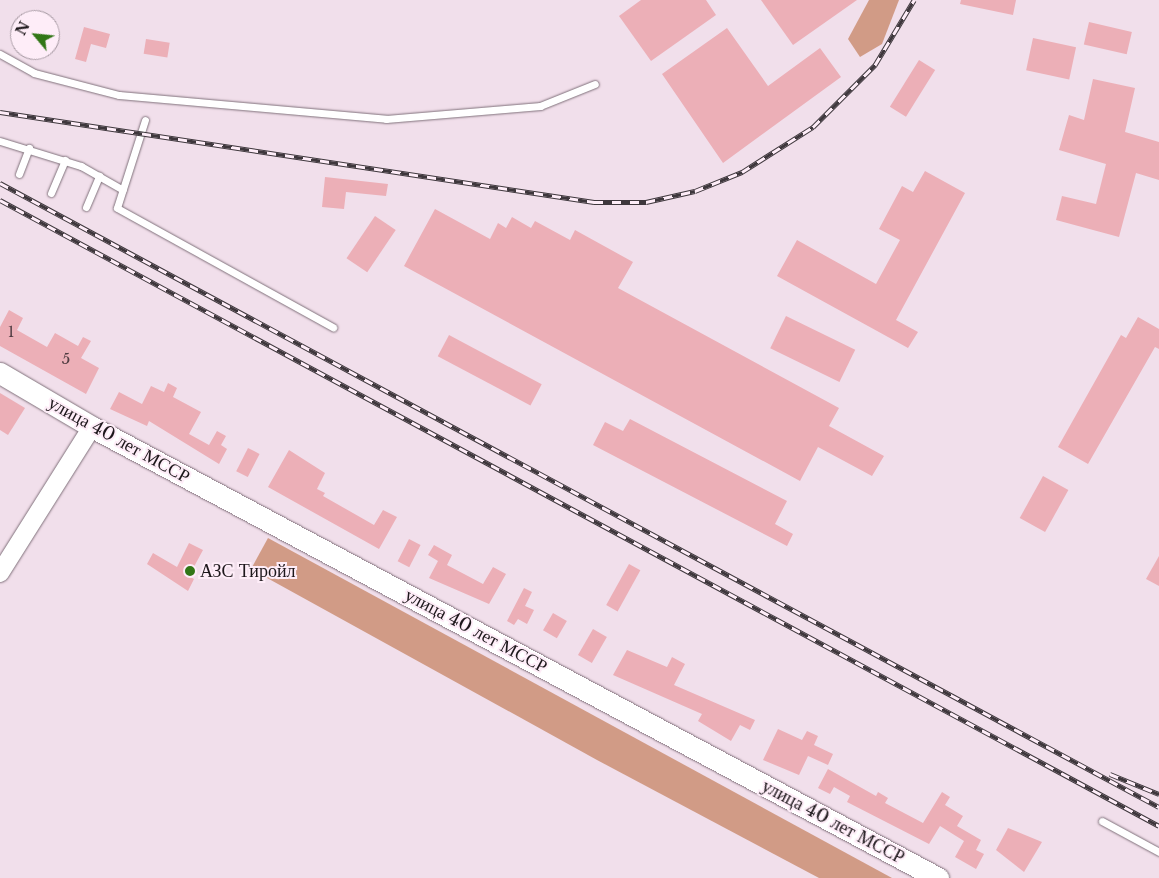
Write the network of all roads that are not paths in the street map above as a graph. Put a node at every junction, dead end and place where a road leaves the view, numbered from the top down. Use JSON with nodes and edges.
{"nodes":[{"id":1,"x":0,"y":54,"type":"edge"},
{"id":2,"x":594,"y":84,"type":"dead end"},
{"id":3,"x":145,"y":120,"type":"dead end"},
{"id":4,"x":0,"y":141,"type":"edge"},
{"id":5,"x":29,"y":148,"type":"junction"},
{"id":6,"x":65,"y":160,"type":"junction"},
{"id":7,"x":19,"y":174,"type":"dead end"},
{"id":8,"x":99,"y":176,"type":"junction"},
{"id":9,"x":123,"y":190,"type":"junction"},
{"id":10,"x":51,"y":193,"type":"dead end"},
{"id":11,"x":86,"y":207,"type":"dead end"},
{"id":12,"x":333,"y":327,"type":"dead end"},
{"id":13,"x":0,"y":365,"type":"edge"},
{"id":14,"x":7,"y":377,"type":"edge"},
{"id":15,"x":92,"y":427,"type":"junction"},
{"id":16,"x":0,"y":573,"type":"edge"},
{"id":17,"x":1102,"y":821,"type":"dead end"},
{"id":18,"x":1159,"y":852,"type":"edge"},
{"id":19,"x":938,"y":878,"type":"edge"}],
"edges":[{"from":1,"to":2,"type":"lane"},
{"from":3,"to":9,"type":"lane"},
{"from":4,"to":5,"type":"lane"},
{"from":5,"to":6,"type":"lane"},
{"from":5,"to":7,"type":"lane"},
{"from":6,"to":8,"type":"lane"},
{"from":6,"to":10,"type":"lane"},
{"from":8,"to":9,"type":"lane"},
{"from":8,"to":11,"type":"lane"},
{"from":9,"to":12,"type":"lane"},
{"from":13,"to":14,"type":"main road","name":"улица 40 лет МССР"},
{"from":14,"to":15,"type":"main road","name":"улица 40 лет МССР"},
{"from":15,"to":16,"type":"street"},
{"from":15,"to":19,"type":"main road","name":"улица 40 лет МССР"},
{"from":17,"to":18,"type":"lane"}]}
